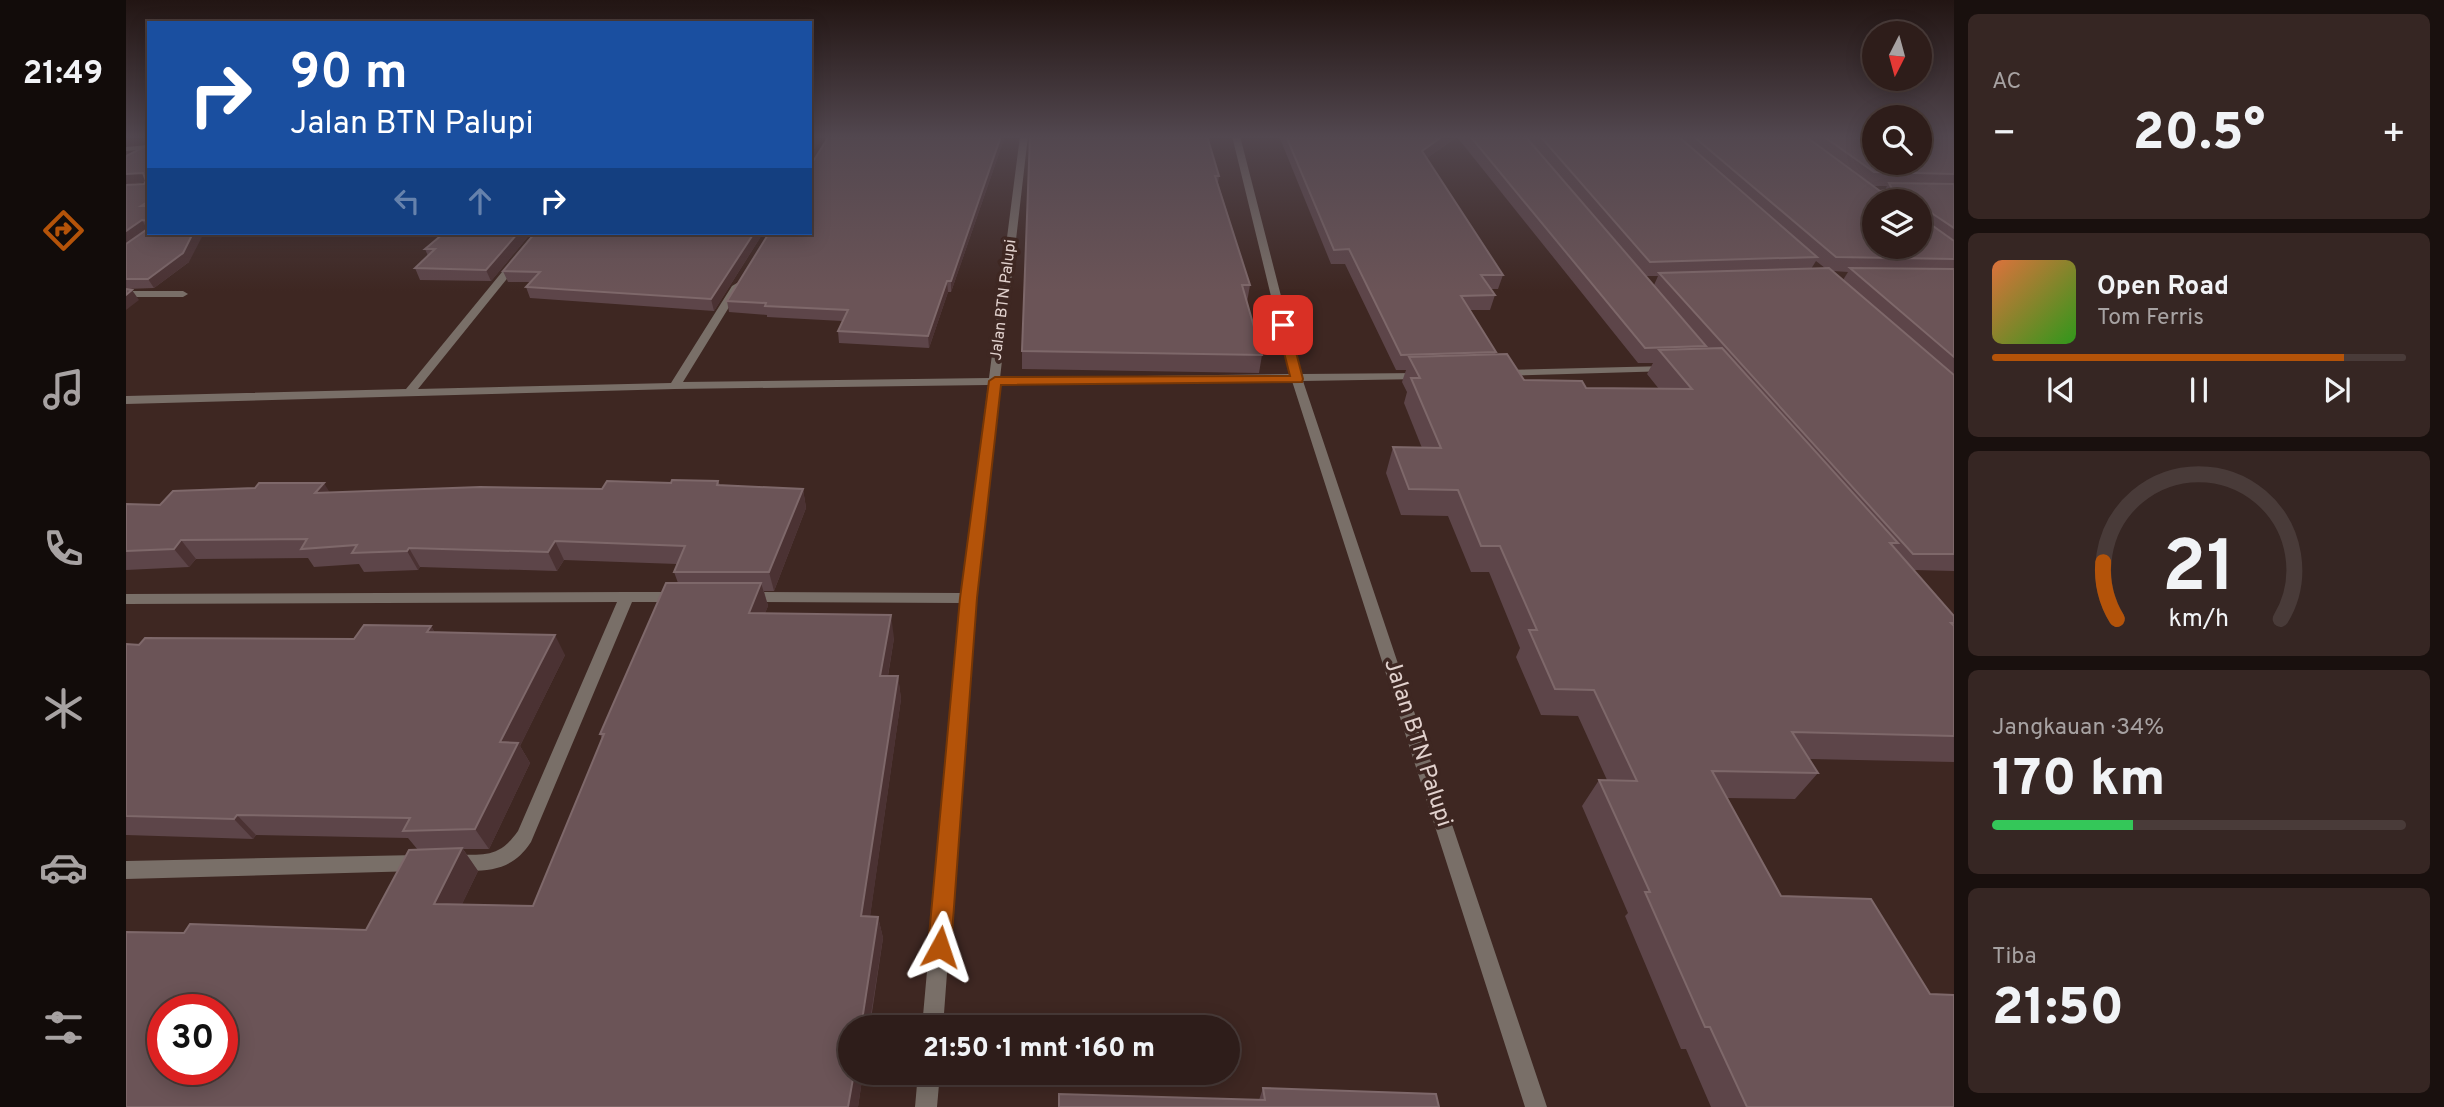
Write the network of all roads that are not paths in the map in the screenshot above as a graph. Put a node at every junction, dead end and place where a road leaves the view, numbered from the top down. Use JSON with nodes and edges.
{"nodes":[{"id":1,"x":1018,"y":188,"type":"edge"},
{"id":2,"x":1249,"y":188,"type":"edge"},
{"id":3,"x":537,"y":235,"type":"edge"},
{"id":4,"x":741,"y":280,"type":"edge"},
{"id":5,"x":126,"y":294,"type":"edge"},
{"id":6,"x":183,"y":294,"type":"dead end"},
{"id":7,"x":1686,"y":368,"type":"edge"},
{"id":8,"x":1492,"y":374,"type":"edge"},
{"id":9,"x":1436,"y":375,"type":"edge"},
{"id":10,"x":1297,"y":379,"type":"junction"},
{"id":11,"x":995,"y":381,"type":"junction"},
{"id":12,"x":676,"y":386,"type":"junction"},
{"id":13,"x":410,"y":392,"type":"junction"},
{"id":14,"x":126,"y":400,"type":"edge"},
{"id":15,"x":626,"y":597,"type":"junction"},
{"id":16,"x":695,"y":597,"type":"edge"},
{"id":17,"x":736,"y":597,"type":"edge"},
{"id":18,"x":968,"y":598,"type":"junction"},
{"id":19,"x":126,"y":599,"type":"edge"},
{"id":20,"x":126,"y":870,"type":"edge"},
{"id":21,"x":934,"y":1015,"type":"edge"},
{"id":22,"x":928,"y":1085,"type":"edge"},
{"id":23,"x":926,"y":1107,"type":"edge"},
{"id":24,"x":1536,"y":1107,"type":"edge"}],
"edges":[{"from":1,"to":11,"type":"street","name":"Jalan BTN Palupi"},
{"from":2,"to":10,"type":"street","name":"Jalan BTN Palupi"},
{"from":3,"to":13,"type":"street"},
{"from":4,"to":12,"type":"street"},
{"from":5,"to":6,"type":"street"},
{"from":7,"to":8,"type":"street"},
{"from":9,"to":10,"type":"street","name":"Jalan BTN Palupi"},
{"from":10,"to":11,"type":"street","name":"Jalan BTN Palupi"},
{"from":10,"to":24,"type":"street","name":"Jalan BTN Palupi"},
{"from":11,"to":12,"type":"street"},
{"from":11,"to":18,"type":"street","name":"Jalan BTN Palupi"},
{"from":12,"to":13,"type":"street"},
{"from":13,"to":14,"type":"street"},
{"from":15,"to":16,"type":"street"},
{"from":15,"to":19,"type":"street"},
{"from":15,"to":20,"type":"street"},
{"from":17,"to":18,"type":"street"},
{"from":18,"to":21,"type":"street","name":"Jalan BTN Palupi"},
{"from":22,"to":23,"type":"street"}]}
